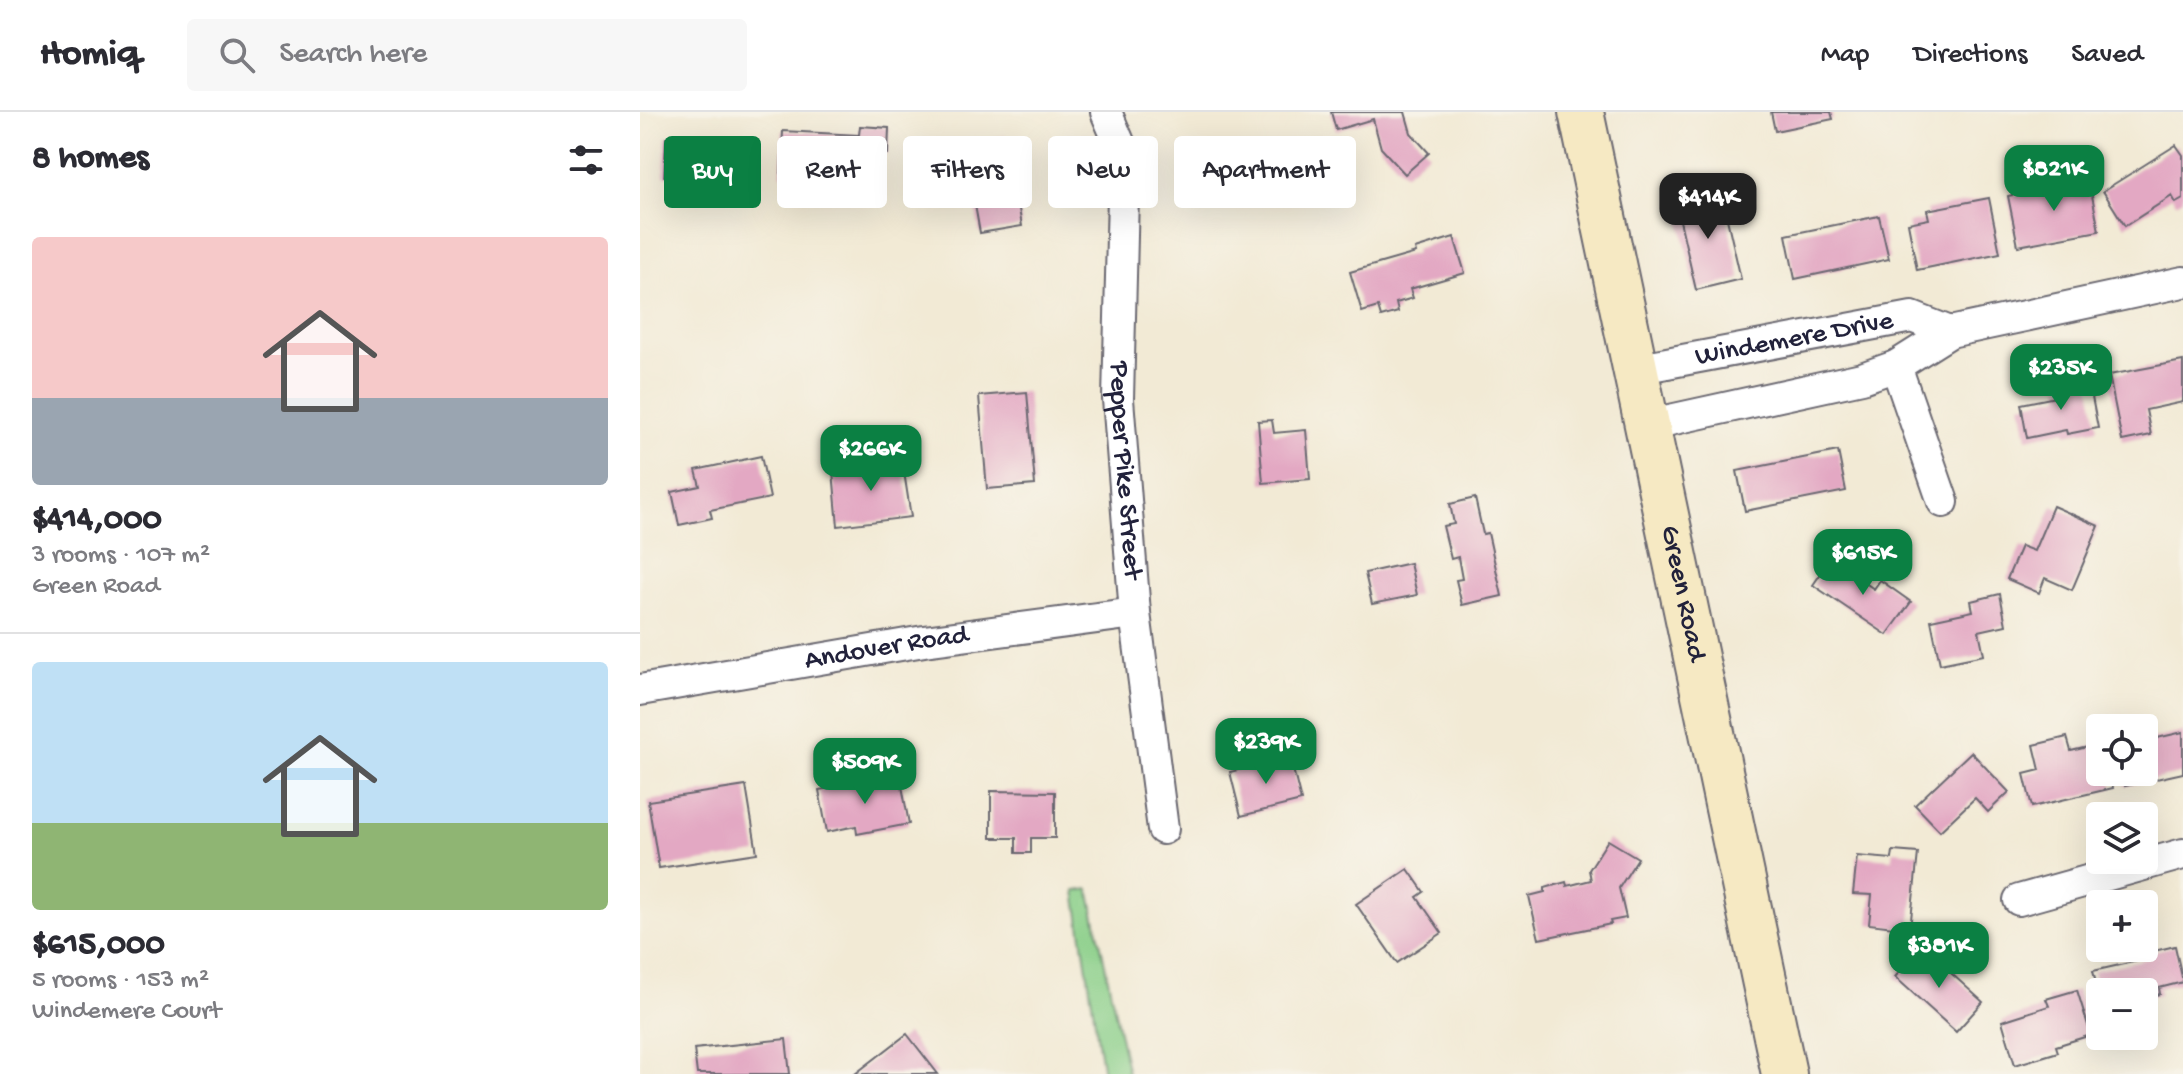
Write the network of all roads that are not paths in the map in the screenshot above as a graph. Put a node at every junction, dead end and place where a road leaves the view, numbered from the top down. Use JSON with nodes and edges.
{"nodes":[{"id":1,"x":1106,"y":112,"type":"edge"},
{"id":2,"x":1581,"y":112,"type":"edge"},
{"id":3,"x":2183,"y":282,"type":"edge"},
{"id":4,"x":1950,"y":332,"type":"junction"},
{"id":5,"x":1896,"y":366,"type":"junction"},
{"id":6,"x":1635,"y":369,"type":"junction"},
{"id":7,"x":1647,"y":425,"type":"junction"},
{"id":8,"x":1943,"y":502,"type":"dead end"},
{"id":9,"x":1135,"y":613,"type":"junction"},
{"id":10,"x":640,"y":690,"type":"edge"},
{"id":11,"x":1163,"y":829,"type":"dead end"},
{"id":12,"x":2183,"y":854,"type":"edge"},
{"id":13,"x":2019,"y":900,"type":"dead end"},
{"id":14,"x":1784,"y":1074,"type":"edge"}],
"edges":[{"from":1,"to":9,"type":"street","name":"Pepper Pike Street"},
{"from":2,"to":6,"type":"street","name":"Green Road"},
{"from":3,"to":4,"type":"street","name":"Windemere Drive"},
{"from":4,"to":5,"type":"street","name":"Windemere Drive"},
{"from":4,"to":6,"type":"street","name":"Windemere Drive"},
{"from":5,"to":7,"type":"street","name":"Windemere Drive"},
{"from":5,"to":8,"type":"street"},
{"from":6,"to":7,"type":"street","name":"Green Road"},
{"from":7,"to":14,"type":"street","name":"Green Road"},
{"from":9,"to":10,"type":"street","name":"Andover Road"},
{"from":9,"to":11,"type":"street","name":"Pepper Pike Street"},
{"from":12,"to":13,"type":"street"}]}
